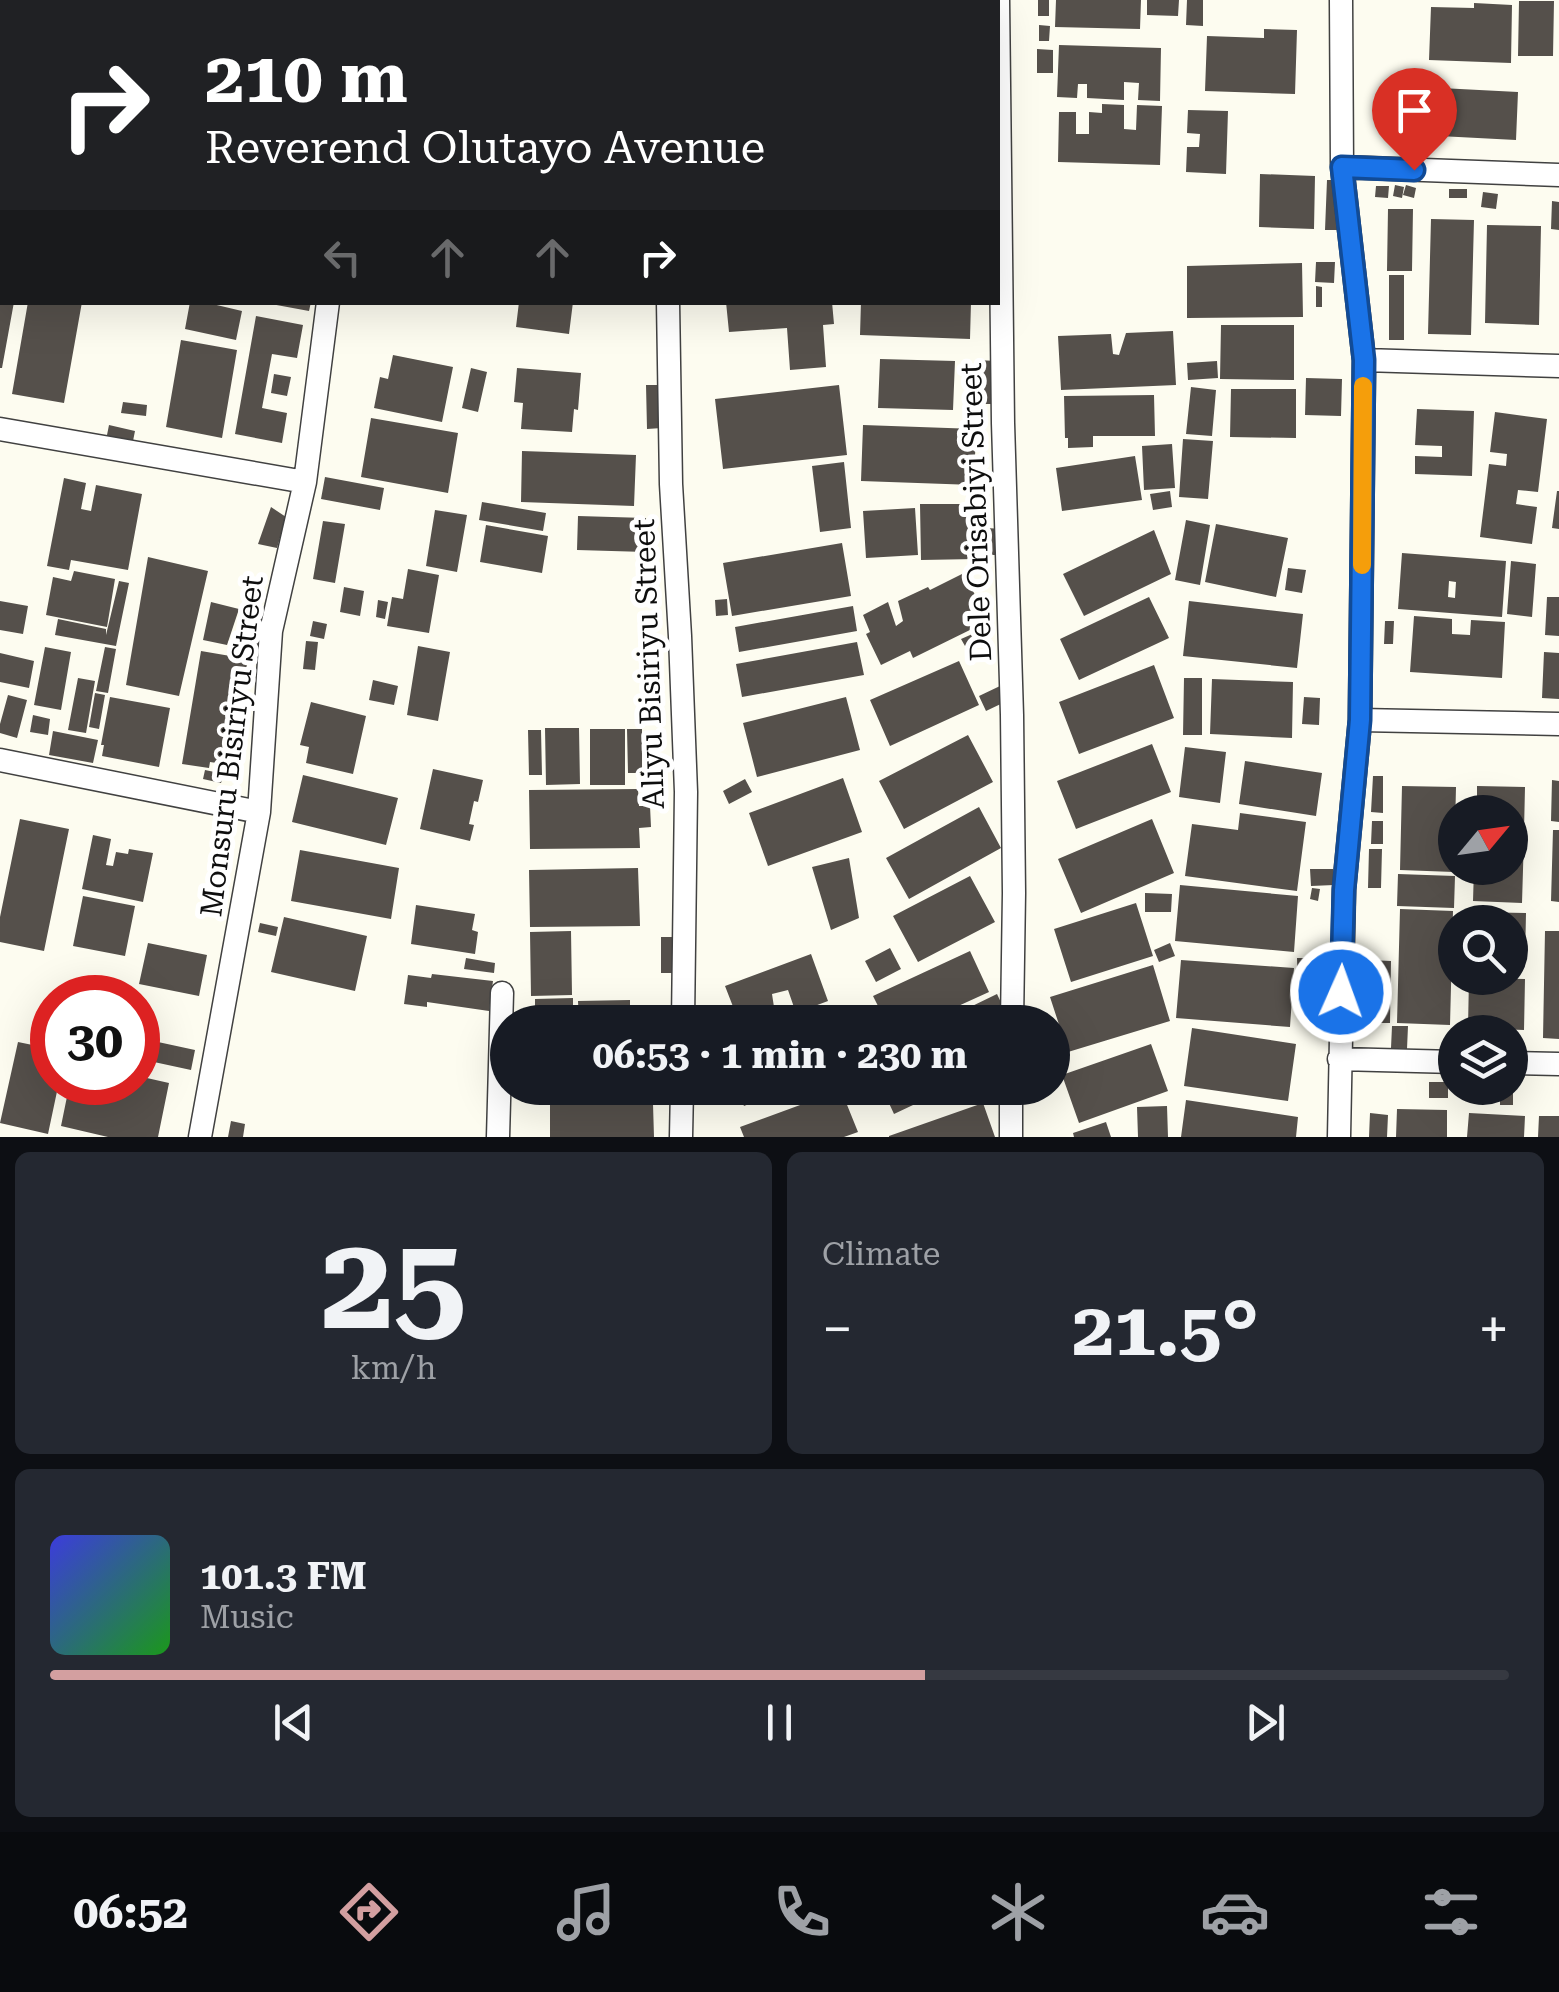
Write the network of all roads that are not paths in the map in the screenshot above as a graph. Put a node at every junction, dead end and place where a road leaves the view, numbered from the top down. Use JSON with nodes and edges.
{"nodes":[{"id":1,"x":1341,"y":0,"type":"edge"},
{"id":2,"x":1342,"y":167,"type":"junction"},
{"id":3,"x":1000,"y":169,"type":"edge"},
{"id":4,"x":1559,"y":175,"type":"edge"},
{"id":5,"x":328,"y":305,"type":"edge"},
{"id":6,"x":668,"y":305,"type":"edge"},
{"id":7,"x":1364,"y":360,"type":"junction"},
{"id":8,"x":1559,"y":366,"type":"edge"},
{"id":9,"x":0,"y":429,"type":"edge"},
{"id":10,"x":305,"y":482,"type":"junction"},
{"id":11,"x":1360,"y":720,"type":"junction"},
{"id":12,"x":1559,"y":724,"type":"edge"},
{"id":13,"x":0,"y":760,"type":"edge"},
{"id":14,"x":260,"y":812,"type":"junction"},
{"id":15,"x":502,"y":993,"type":"dead end"},
{"id":16,"x":683,"y":1005,"type":"edge"},
{"id":17,"x":1012,"y":1005,"type":"edge"},
{"id":18,"x":1339,"y":1060,"type":"junction"},
{"id":19,"x":1438,"y":1062,"type":"edge"},
{"id":20,"x":1528,"y":1063,"type":"edge"},
{"id":21,"x":1559,"y":1064,"type":"edge"},
{"id":22,"x":682,"y":1105,"type":"edge"},
{"id":23,"x":1012,"y":1105,"type":"edge"},
{"id":24,"x":200,"y":1137,"type":"edge"},
{"id":25,"x":498,"y":1137,"type":"edge"},
{"id":26,"x":681,"y":1137,"type":"edge"},
{"id":27,"x":1011,"y":1137,"type":"edge"},
{"id":28,"x":1339,"y":1137,"type":"edge"}],
"edges":[{"from":1,"to":2,"type":"street"},
{"from":2,"to":4,"type":"street"},
{"from":2,"to":7,"type":"street"},
{"from":3,"to":17,"type":"street","name":"Dele Orisabiyi Street"},
{"from":5,"to":10,"type":"street","name":"Monsuru Bisiriyu Street"},
{"from":6,"to":16,"type":"street","name":"Aliyu Bisiriyu Street"},
{"from":7,"to":8,"type":"street"},
{"from":7,"to":11,"type":"street"},
{"from":9,"to":10,"type":"street"},
{"from":10,"to":14,"type":"street","name":"Monsuru Bisiriyu Street"},
{"from":11,"to":12,"type":"street"},
{"from":11,"to":18,"type":"street"},
{"from":13,"to":14,"type":"street"},
{"from":14,"to":24,"type":"street","name":"Monsuru Bisiriyu Street"},
{"from":15,"to":25,"type":"street"},
{"from":18,"to":19,"type":"street"},
{"from":18,"to":28,"type":"street"},
{"from":20,"to":21,"type":"street"},
{"from":22,"to":26,"type":"street"},
{"from":23,"to":27,"type":"street"}]}
